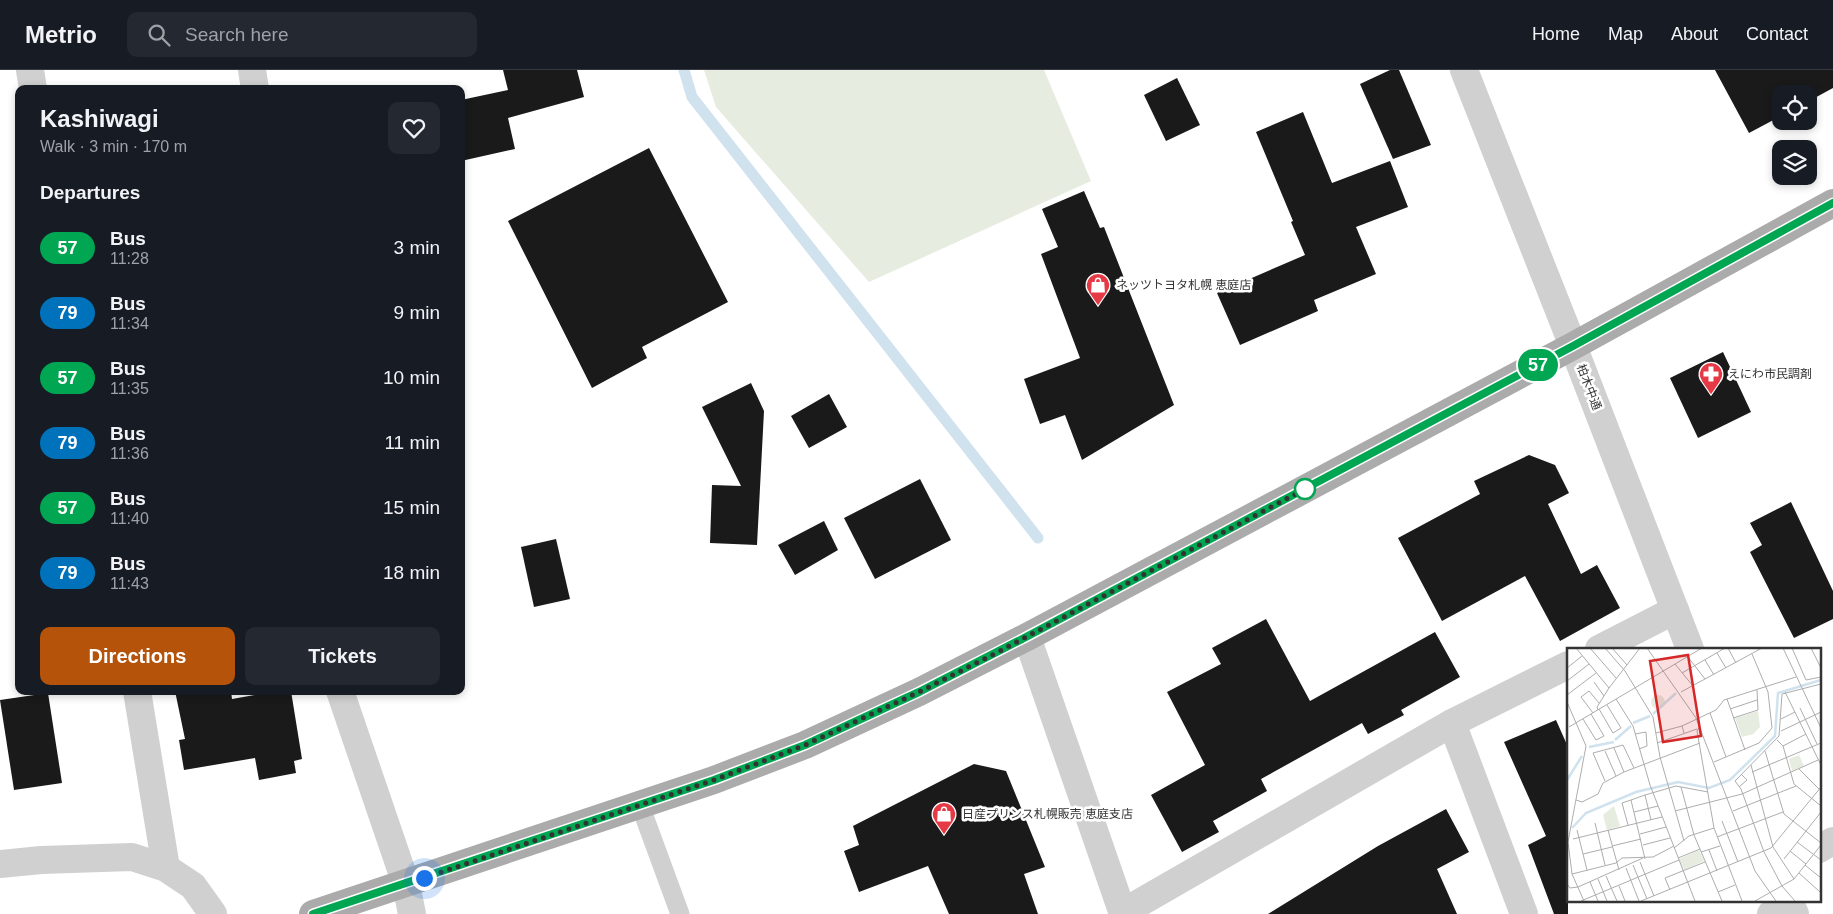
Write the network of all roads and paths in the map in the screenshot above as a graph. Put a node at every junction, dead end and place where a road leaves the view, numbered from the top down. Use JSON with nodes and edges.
{"nodes":[{"id":1,"x":30,"y":70,"type":"edge"},
{"id":2,"x":252,"y":70,"type":"edge"},
{"id":3,"x":1464,"y":70,"type":"edge"},
{"id":4,"x":32,"y":85,"type":"edge"},
{"id":5,"x":254,"y":85,"type":"edge"},
{"id":6,"x":1833,"y":203,"type":"edge"},
{"id":7,"x":1573,"y":346,"type":"junction"},
{"id":8,"x":1675,"y":610,"type":"junction"},
{"id":9,"x":1026,"y":637,"type":"junction"},
{"id":10,"x":1601,"y":648,"type":"edge"},
{"id":11,"x":1690,"y":648,"type":"edge"},
{"id":12,"x":1567,"y":666,"type":"edge"},
{"id":13,"x":138,"y":695,"type":"edge"},
{"id":14,"x":341,"y":695,"type":"edge"},
{"id":15,"x":1452,"y":724,"type":"junction"},
{"id":16,"x":640,"y":805,"type":"junction"},
{"id":17,"x":1833,"y":841,"type":"edge"},
{"id":18,"x":1820,"y":848,"type":"edge"},
{"id":19,"x":0,"y":864,"type":"edge"},
{"id":20,"x":166,"y":868,"type":"junction"},
{"id":21,"x":406,"y":884,"type":"junction"},
{"id":22,"x":213,"y":914,"type":"edge"},
{"id":23,"x":313,"y":914,"type":"edge"},
{"id":24,"x":412,"y":914,"type":"edge"},
{"id":25,"x":680,"y":914,"type":"edge"},
{"id":26,"x":1122,"y":914,"type":"edge"},
{"id":27,"x":1524,"y":914,"type":"edge"}],
"edges":[{"from":1,"to":4,"type":"street"},
{"from":2,"to":5,"type":"street"},
{"from":3,"to":7,"type":"street","name":"柏木中通"},
{"from":6,"to":7,"type":"main road"},
{"from":7,"to":8,"type":"street","name":"柏木中通"},
{"from":7,"to":9,"type":"main road"},
{"from":8,"to":10,"type":"street"},
{"from":8,"to":11,"type":"street","name":"柏木中通"},
{"from":9,"to":16,"type":"main road"},
{"from":9,"to":26,"type":"street"},
{"from":12,"to":15,"type":"street"},
{"from":13,"to":20,"type":"street"},
{"from":14,"to":21,"type":"street"},
{"from":15,"to":26,"type":"street"},
{"from":15,"to":27,"type":"street"},
{"from":16,"to":21,"type":"main road"},
{"from":16,"to":25,"type":"lane"},
{"from":17,"to":18,"type":"street"},
{"from":19,"to":20,"type":"street"},
{"from":20,"to":22,"type":"street"},
{"from":21,"to":23,"type":"main road"},
{"from":21,"to":24,"type":"street"}]}
